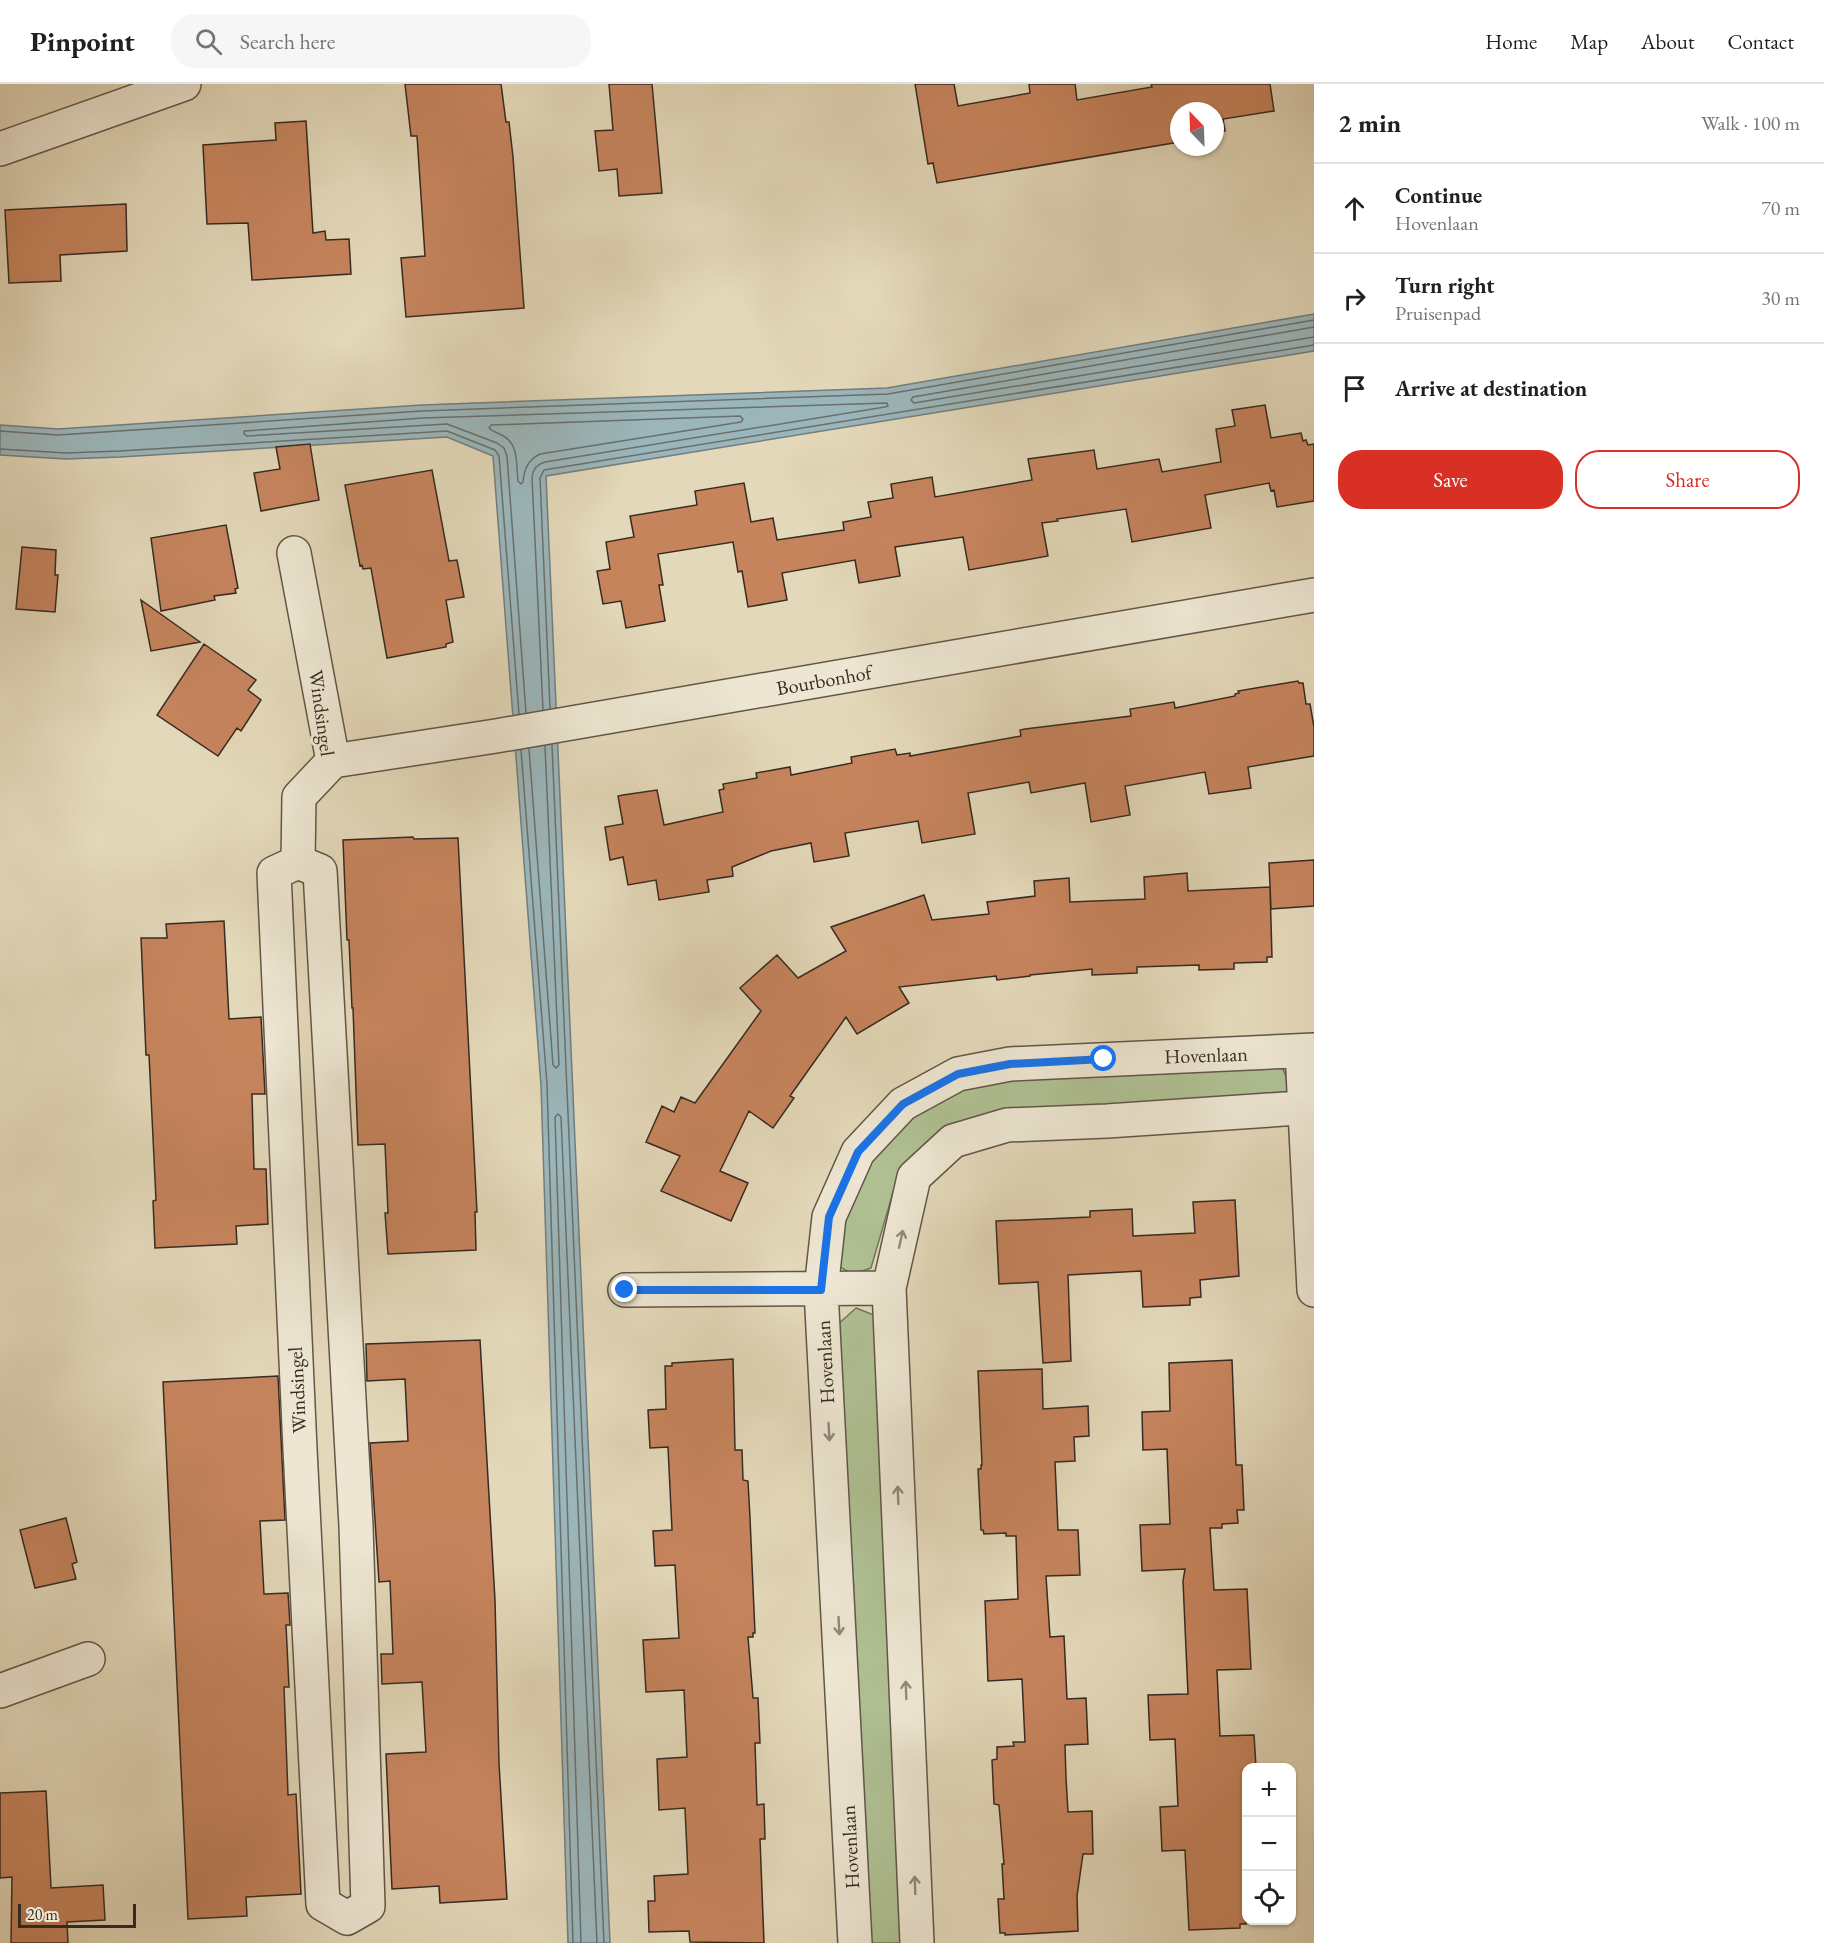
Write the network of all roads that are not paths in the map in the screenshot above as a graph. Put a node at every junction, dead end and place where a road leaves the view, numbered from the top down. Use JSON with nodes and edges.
{"nodes":[{"id":1,"x":184,"y":84,"type":"edge"},
{"id":2,"x":0,"y":149,"type":"edge"},
{"id":3,"x":294,"y":553,"type":"dead end"},
{"id":4,"x":1314,"y":595,"type":"edge"},
{"id":5,"x":333,"y":761,"type":"junction"},
{"id":6,"x":298,"y":862,"type":"junction"},
{"id":7,"x":1308,"y":1051,"type":"edge"},
{"id":8,"x":1310,"y":1108,"type":"edge"},
{"id":9,"x":889,"y":1288,"type":"junction"},
{"id":10,"x":625,"y":1290,"type":"dead end"},
{"id":11,"x":821,"y":1290,"type":"junction"},
{"id":12,"x":1314,"y":1290,"type":"edge"},
{"id":13,"x":88,"y":1659,"type":"dead end"},
{"id":14,"x":0,"y":1691,"type":"edge"},
{"id":15,"x":348,"y":1931,"type":"edge"},
{"id":16,"x":855,"y":1943,"type":"edge"},
{"id":17,"x":917,"y":1943,"type":"edge"}],
"edges":[{"from":1,"to":2,"type":"street"},
{"from":3,"to":5,"type":"street","name":"Windsingel"},
{"from":4,"to":5,"type":"street","name":"Bourbonhof"},
{"from":5,"to":6,"type":"street","name":"Windsingel"},
{"from":6,"to":15,"type":"street","name":"Windsingel"},
{"from":6,"to":15,"type":"street","name":"Windsingel"},
{"from":7,"to":8,"type":"street","name":"Hovenlaan"},
{"from":7,"to":11,"type":"street","name":"Hovenlaan"},
{"from":9,"to":8,"type":"street","one_way":true},
{"from":8,"to":12,"type":"street","name":"Hovenlaan"},
{"from":9,"to":11,"type":"street"},
{"from":17,"to":9,"type":"street","one_way":true},
{"from":10,"to":11,"type":"street"},
{"from":11,"to":16,"type":"street","name":"Hovenlaan","one_way":true},
{"from":13,"to":14,"type":"street"}]}
